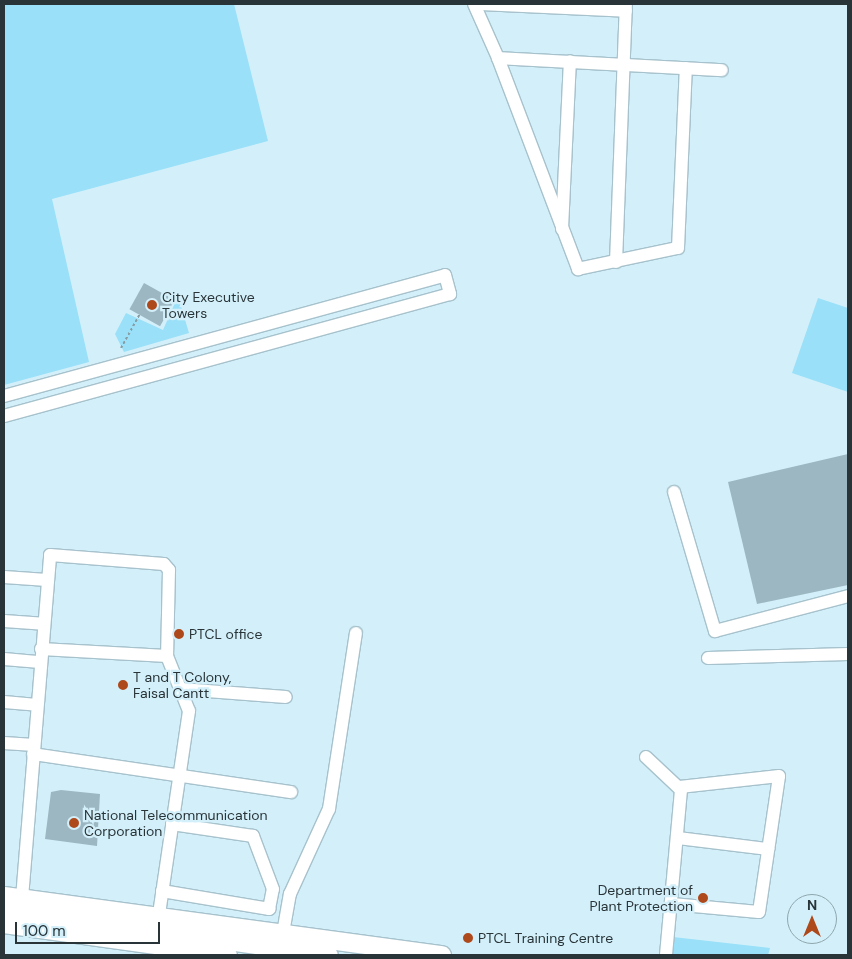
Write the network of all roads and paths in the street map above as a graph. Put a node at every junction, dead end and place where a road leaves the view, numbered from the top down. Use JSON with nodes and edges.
{"nodes":[{"id":1,"x":474,"y":4,"type":"edge"},
{"id":2,"x":480,"y":4,"type":"edge"},
{"id":3,"x":626,"y":7,"type":"edge"},
{"id":4,"x":498,"y":58,"type":"junction"},
{"id":5,"x":570,"y":62,"type":"junction"},
{"id":6,"x":625,"y":64,"type":"junction"},
{"id":7,"x":686,"y":68,"type":"junction"},
{"id":8,"x":722,"y":70,"type":"dead end"},
{"id":9,"x":562,"y":235,"type":"junction"},
{"id":10,"x":616,"y":262,"type":"junction"},
{"id":11,"x":139,"y":315,"type":"dead end"},
{"id":12,"x":300,"y":315,"type":"junction"},
{"id":13,"x":306,"y":333,"type":"junction"},
{"id":14,"x":121,"y":348,"type":"dead end"},
{"id":15,"x":4,"y":396,"type":"edge"},
{"id":16,"x":4,"y":416,"type":"edge"},
{"id":17,"x":674,"y":492,"type":"dead end"},
{"id":18,"x":4,"y":577,"type":"edge"},
{"id":19,"x":46,"y":580,"type":"junction"},
{"id":20,"x":848,"y":596,"type":"edge"},
{"id":21,"x":4,"y":621,"type":"edge"},
{"id":22,"x":43,"y":624,"type":"junction"},
{"id":23,"x":356,"y":632,"type":"dead end"},
{"id":24,"x":848,"y":650,"type":"edge"},
{"id":25,"x":41,"y":656,"type":"junction"},
{"id":26,"x":167,"y":656,"type":"junction"},
{"id":27,"x":708,"y":658,"type":"dead end"},
{"id":28,"x":4,"y":659,"type":"edge"},
{"id":29,"x":181,"y":689,"type":"junction"},
{"id":30,"x":286,"y":697,"type":"dead end"},
{"id":31,"x":4,"y":702,"type":"edge"},
{"id":32,"x":37,"y":705,"type":"junction"},
{"id":33,"x":4,"y":743,"type":"edge"},
{"id":34,"x":33,"y":749,"type":"junction"},
{"id":35,"x":646,"y":757,"type":"dead end"},
{"id":36,"x":179,"y":774,"type":"junction"},
{"id":37,"x":680,"y":787,"type":"junction"},
{"id":38,"x":291,"y":792,"type":"dead end"},
{"id":39,"x":172,"y":824,"type":"junction"},
{"id":40,"x":678,"y":838,"type":"junction"},
{"id":41,"x":768,"y":849,"type":"junction"},
{"id":42,"x":162,"y":891,"type":"junction"},
{"id":43,"x":4,"y":896,"type":"edge"},
{"id":44,"x":22,"y":898,"type":"junction"},
{"id":45,"x":672,"y":904,"type":"junction"},
{"id":46,"x":4,"y":909,"type":"edge"},
{"id":47,"x":159,"y":914,"type":"junction"},
{"id":48,"x":4,"y":924,"type":"edge"},
{"id":49,"x":282,"y":933,"type":"junction"},
{"id":50,"x":228,"y":955,"type":"edge"},
{"id":51,"x":329,"y":955,"type":"edge"},
{"id":52,"x":442,"y":955,"type":"edge"},
{"id":53,"x":666,"y":955,"type":"edge"}],
"edges":[{"from":1,"to":4,"type":"street"},
{"from":2,"to":3,"type":"street"},
{"from":3,"to":6,"type":"street"},
{"from":4,"to":5,"type":"street"},
{"from":4,"to":9,"type":"street"},
{"from":5,"to":6,"type":"street"},
{"from":5,"to":9,"type":"street"},
{"from":6,"to":7,"type":"street"},
{"from":6,"to":10,"type":"street"},
{"from":7,"to":8,"type":"street"},
{"from":7,"to":10,"type":"street"},
{"from":9,"to":10,"type":"street"},
{"from":11,"to":14,"type":"path"},
{"from":12,"to":13,"type":"street"},
{"from":12,"to":13,"type":"street"},
{"from":12,"to":15,"type":"street"},
{"from":13,"to":16,"type":"street"},
{"from":17,"to":20,"type":"street"},
{"from":18,"to":19,"type":"street"},
{"from":19,"to":22,"type":"street"},
{"from":19,"to":26,"type":"street"},
{"from":21,"to":22,"type":"street"},
{"from":22,"to":25,"type":"street"},
{"from":23,"to":49,"type":"street"},
{"from":24,"to":27,"type":"street"},
{"from":25,"to":26,"type":"street"},
{"from":25,"to":28,"type":"street"},
{"from":25,"to":32,"type":"street"},
{"from":26,"to":29,"type":"street"},
{"from":29,"to":30,"type":"street"},
{"from":29,"to":36,"type":"street"},
{"from":31,"to":32,"type":"street"},
{"from":32,"to":34,"type":"street"},
{"from":33,"to":34,"type":"street"},
{"from":34,"to":36,"type":"street"},
{"from":34,"to":44,"type":"street"},
{"from":35,"to":37,"type":"street"},
{"from":36,"to":38,"type":"street"},
{"from":36,"to":39,"type":"street"},
{"from":37,"to":40,"type":"street"},
{"from":37,"to":41,"type":"street"},
{"from":39,"to":42,"type":"street"},
{"from":39,"to":42,"type":"street"},
{"from":40,"to":41,"type":"street"},
{"from":40,"to":45,"type":"street"},
{"from":41,"to":45,"type":"street"},
{"from":42,"to":47,"type":"street"},
{"from":43,"to":44,"type":"highway"},
{"from":44,"to":47,"type":"highway"},
{"from":45,"to":53,"type":"street"},
{"from":46,"to":51,"type":"highway"},
{"from":47,"to":49,"type":"highway"},
{"from":48,"to":50,"type":"highway"},
{"from":49,"to":52,"type":"highway"}]}
